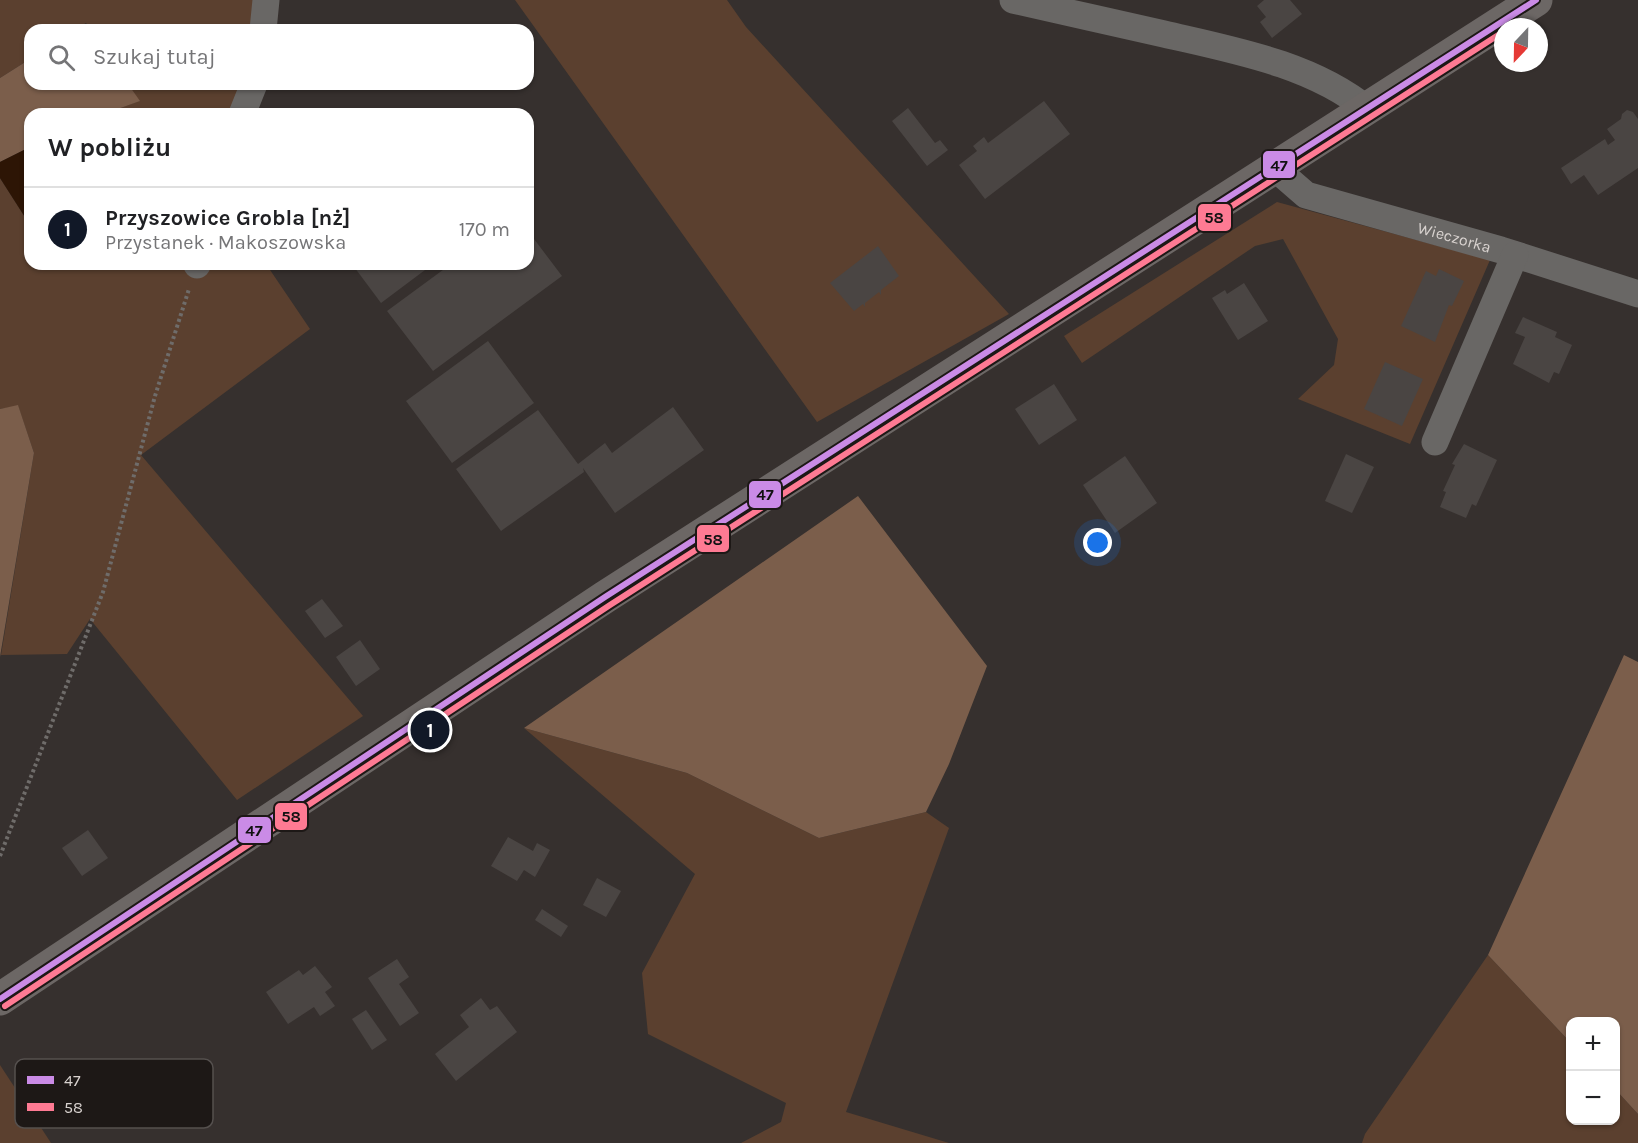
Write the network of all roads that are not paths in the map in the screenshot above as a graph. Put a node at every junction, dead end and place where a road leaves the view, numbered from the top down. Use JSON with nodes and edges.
{"nodes":[{"id":1,"x":266,"y":0,"type":"edge"},
{"id":2,"x":1013,"y":0,"type":"edge"},
{"id":3,"x":1523,"y":3,"type":"edge"},
{"id":4,"x":263,"y":24,"type":"edge"},
{"id":5,"x":252,"y":90,"type":"edge"},
{"id":6,"x":244,"y":108,"type":"edge"},
{"id":7,"x":1368,"y":110,"type":"junction"},
{"id":8,"x":1275,"y":169,"type":"junction"},
{"id":9,"x":1515,"y":255,"type":"junction"},
{"id":10,"x":1638,"y":294,"type":"edge"},
{"id":11,"x":1435,"y":442,"type":"dead end"},
{"id":12,"x":0,"y":999,"type":"edge"}],
"edges":[{"from":1,"to":4,"type":"street"},
{"from":2,"to":7,"type":"street"},
{"from":3,"to":7,"type":"main road"},
{"from":5,"to":6,"type":"street"},
{"from":7,"to":8,"type":"main road"},
{"from":8,"to":9,"type":"street","name":"Wieczorka"},
{"from":8,"to":12,"type":"main road"},
{"from":9,"to":10,"type":"street","name":"Wieczorka"},
{"from":9,"to":11,"type":"street"}]}
